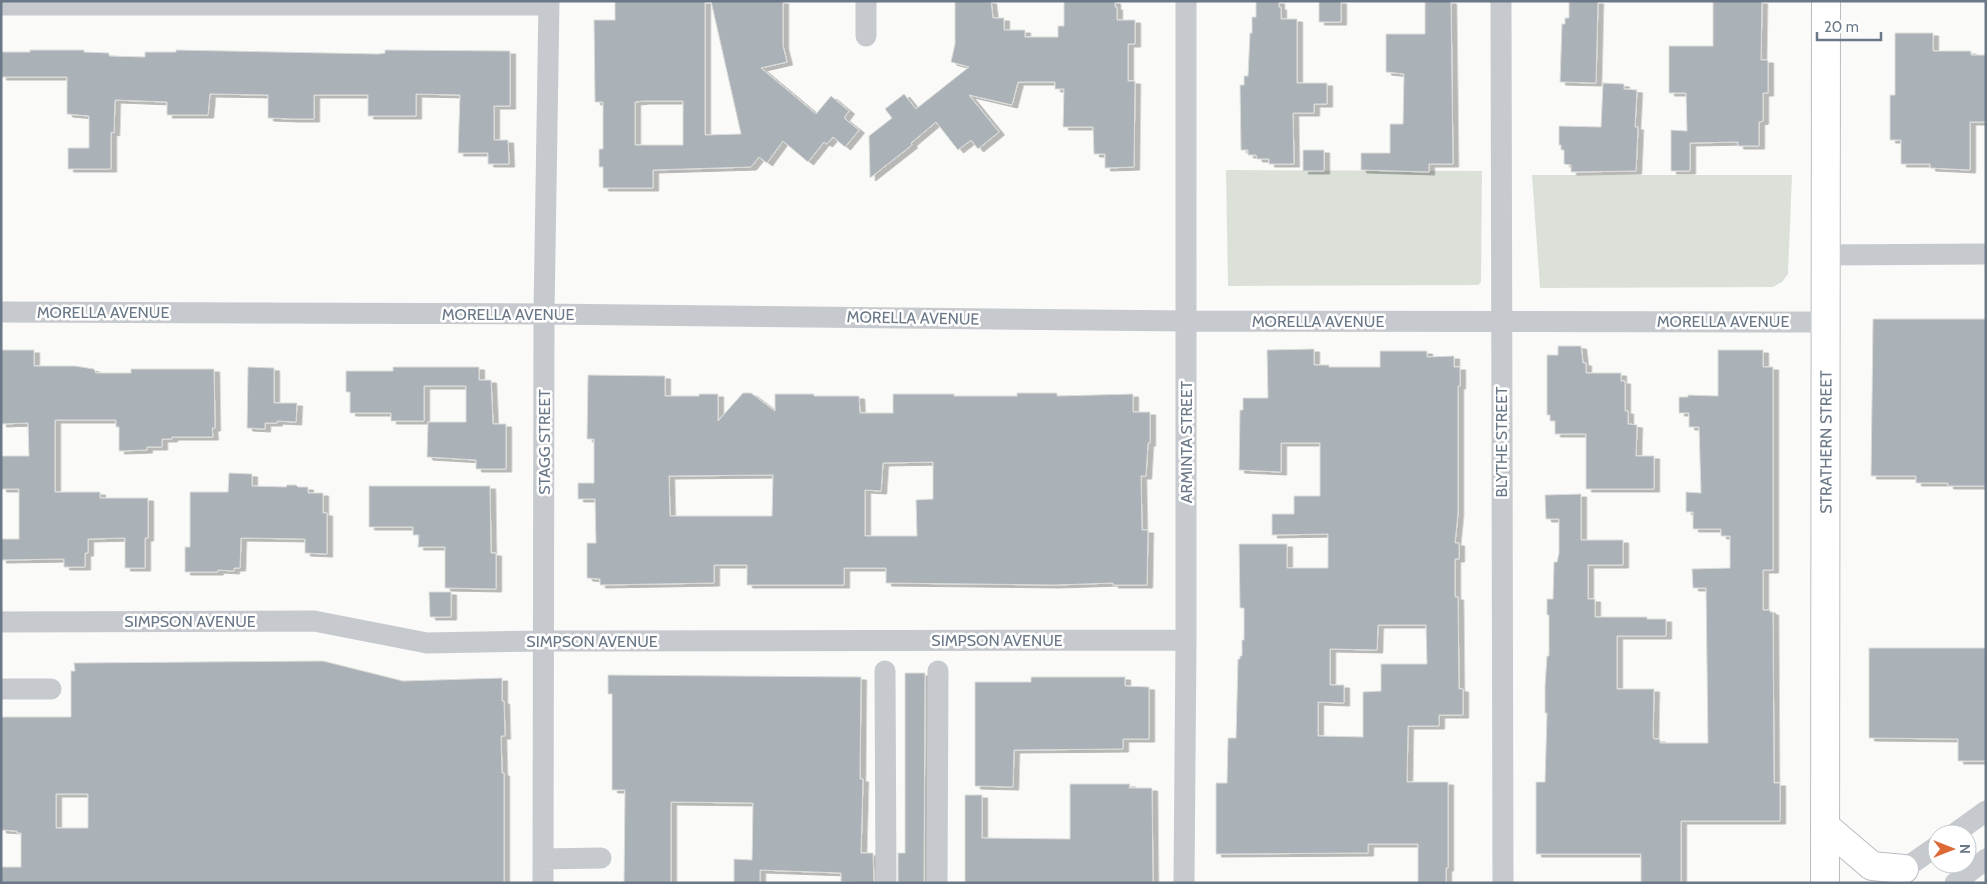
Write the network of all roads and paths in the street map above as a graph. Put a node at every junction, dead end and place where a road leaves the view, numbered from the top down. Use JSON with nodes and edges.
{"nodes":[{"id":1,"x":866,"y":1,"type":"edge"},
{"id":2,"x":1186,"y":1,"type":"edge"},
{"id":3,"x":1501,"y":1,"type":"edge"},
{"id":4,"x":1826,"y":1,"type":"edge"},
{"id":5,"x":548,"y":3,"type":"edge"},
{"id":6,"x":1,"y":5,"type":"edge"},
{"id":7,"x":866,"y":36,"type":"dead end"},
{"id":8,"x":1986,"y":254,"type":"edge"},
{"id":9,"x":1825,"y":255,"type":"junction"},
{"id":10,"x":1,"y":312,"type":"edge"},
{"id":11,"x":544,"y":314,"type":"junction"},
{"id":12,"x":1501,"y":320,"type":"junction"},
{"id":13,"x":1186,"y":321,"type":"junction"},
{"id":14,"x":1825,"y":322,"type":"junction"},
{"id":15,"x":1,"y":622,"type":"edge"},
{"id":16,"x":1186,"y":640,"type":"junction"},
{"id":17,"x":544,"y":641,"type":"junction"},
{"id":18,"x":885,"y":671,"type":"dead end"},
{"id":19,"x":938,"y":671,"type":"dead end"},
{"id":20,"x":1,"y":689,"type":"edge"},
{"id":21,"x":51,"y":689,"type":"dead end"},
{"id":22,"x":1986,"y":811,"type":"edge"},
{"id":23,"x":1968,"y":824,"type":"edge"},
{"id":24,"x":1825,"y":826,"type":"junction"},
{"id":25,"x":1927,"y":854,"type":"edge"},
{"id":26,"x":601,"y":858,"type":"dead end"},
{"id":27,"x":1986,"y":858,"type":"edge"},
{"id":28,"x":543,"y":859,"type":"junction"},
{"id":29,"x":1898,"y":876,"type":"edge"},
{"id":30,"x":543,"y":883,"type":"edge"},
{"id":31,"x":886,"y":883,"type":"edge"},
{"id":32,"x":937,"y":883,"type":"edge"},
{"id":33,"x":1184,"y":883,"type":"edge"},
{"id":34,"x":1503,"y":883,"type":"edge"},
{"id":35,"x":1825,"y":883,"type":"edge"},
{"id":36,"x":1955,"y":883,"type":"edge"}],
"edges":[{"from":1,"to":7,"type":"street"},
{"from":2,"to":13,"type":"street","name":"ARMINTA STREET"},
{"from":3,"to":12,"type":"street","name":"BLYTHE STREET"},
{"from":4,"to":9,"type":"main road","name":"STRATHERN STREET"},
{"from":5,"to":6,"type":"street"},
{"from":5,"to":11,"type":"street","name":"STAGG STREET"},
{"from":8,"to":9,"type":"street"},
{"from":9,"to":14,"type":"main road","name":"STRATHERN STREET"},
{"from":10,"to":11,"type":"street","name":"MORELLA AVENUE"},
{"from":11,"to":13,"type":"street","name":"MORELLA AVENUE"},
{"from":11,"to":17,"type":"street","name":"STAGG STREET"},
{"from":12,"to":13,"type":"street","name":"MORELLA AVENUE"},
{"from":12,"to":14,"type":"street","name":"MORELLA AVENUE"},
{"from":12,"to":34,"type":"street","name":"BLYTHE STREET"},
{"from":13,"to":16,"type":"street","name":"ARMINTA STREET"},
{"from":14,"to":24,"type":"main road","name":"STRATHERN STREET"},
{"from":15,"to":17,"type":"street","name":"SIMPSON AVENUE"},
{"from":16,"to":17,"type":"street","name":"SIMPSON AVENUE"},
{"from":16,"to":33,"type":"street","name":"ARMINTA STREET"},
{"from":17,"to":28,"type":"street","name":"STAGG STREET"},
{"from":18,"to":31,"type":"street"},
{"from":19,"to":32,"type":"street"},
{"from":20,"to":21,"type":"street"},
{"from":22,"to":23,"type":"street"},
{"from":24,"to":29,"type":"main road"},
{"from":24,"to":35,"type":"main road","name":"STRATHERN STREET"},
{"from":25,"to":29,"type":"street"},
{"from":26,"to":28,"type":"street"},
{"from":27,"to":36,"type":"street"},
{"from":28,"to":30,"type":"street","name":"STAGG STREET"}]}
